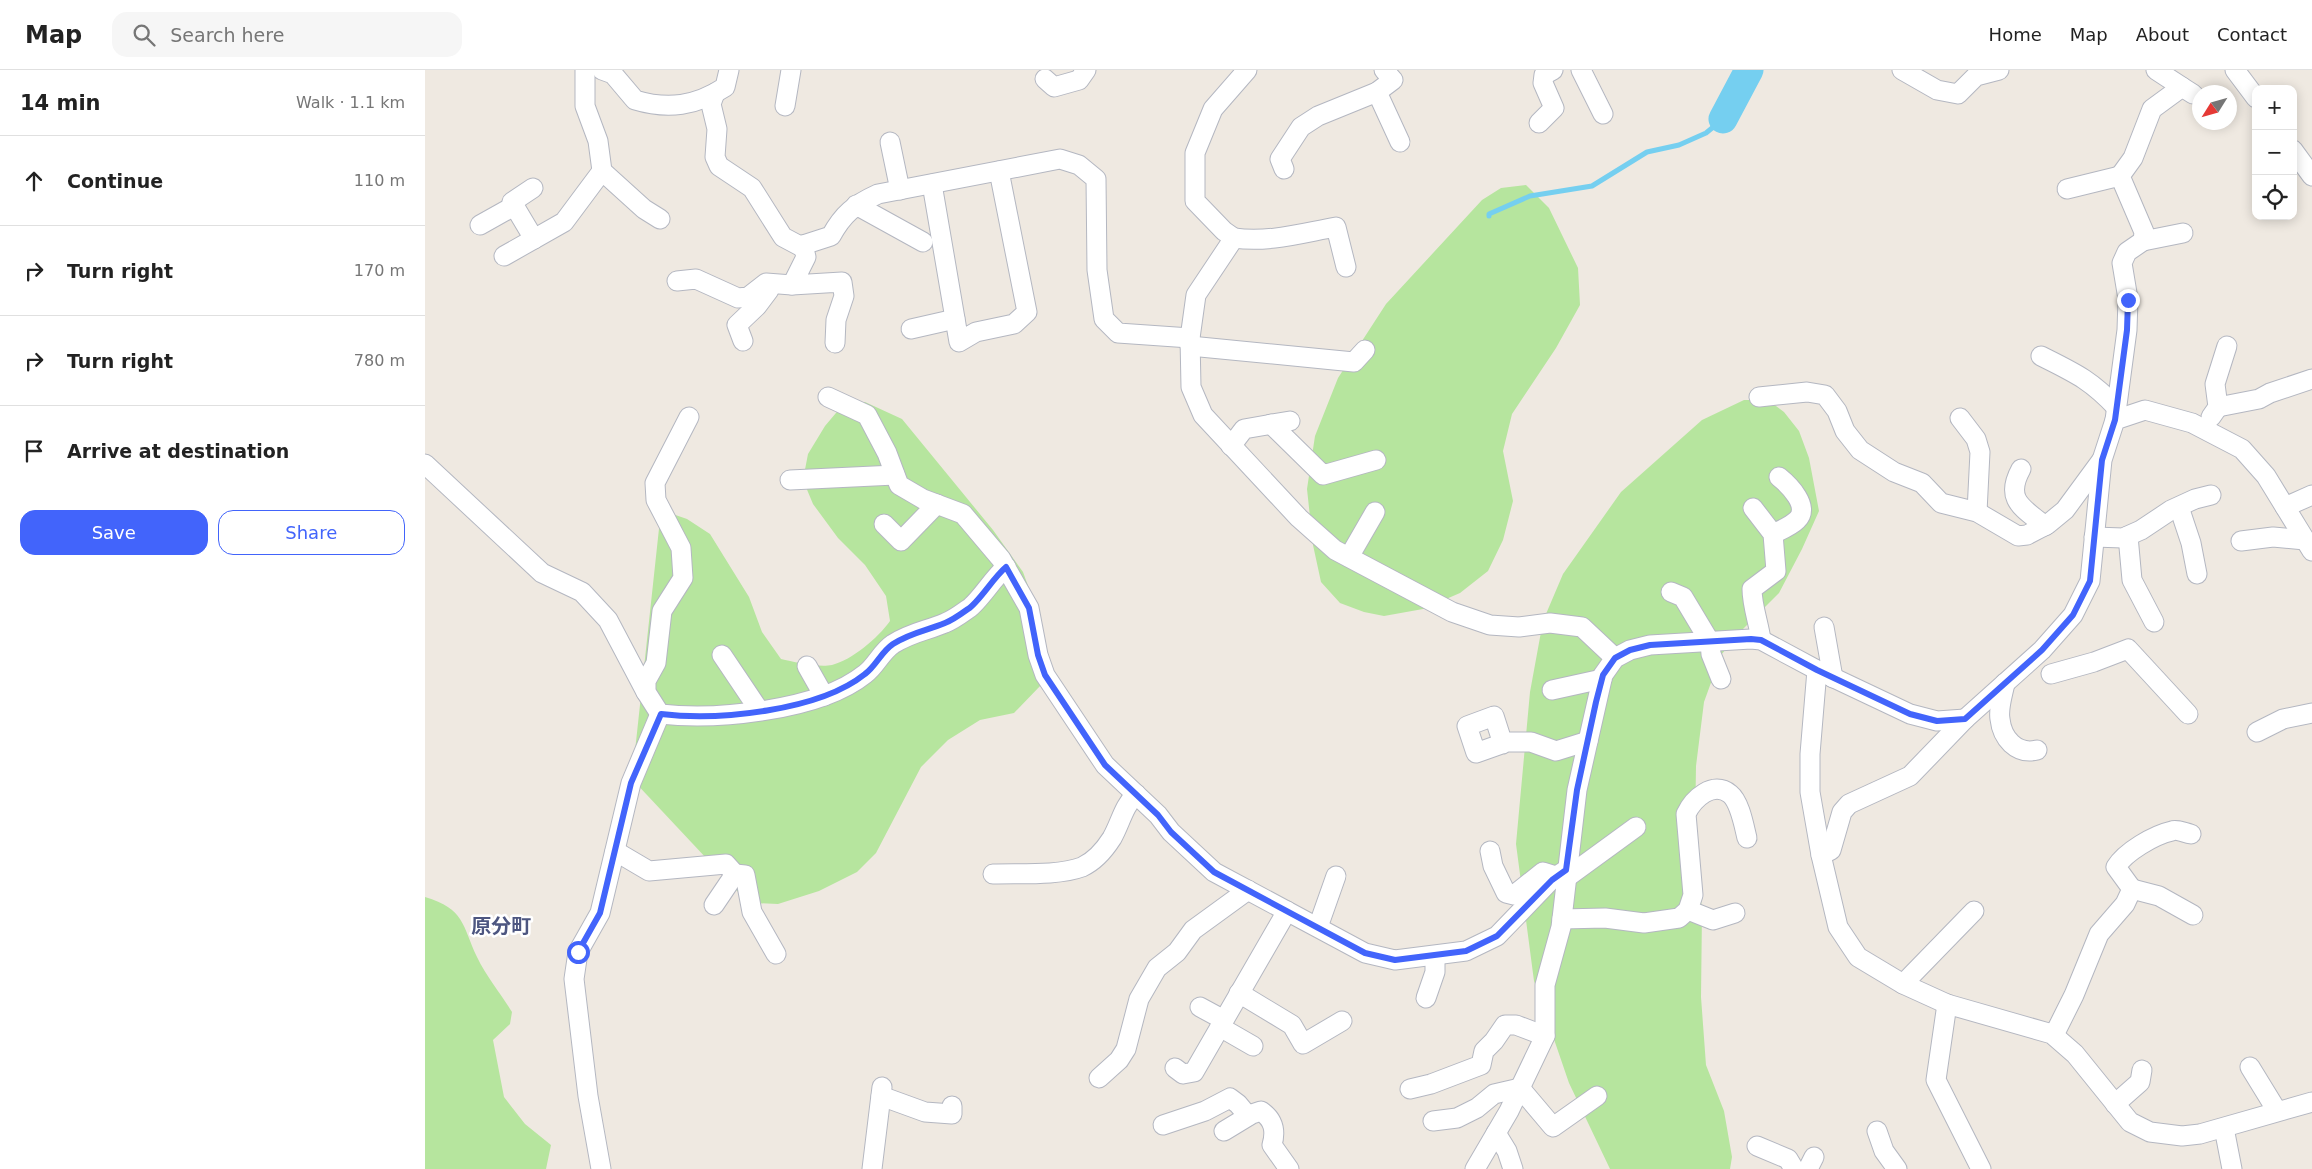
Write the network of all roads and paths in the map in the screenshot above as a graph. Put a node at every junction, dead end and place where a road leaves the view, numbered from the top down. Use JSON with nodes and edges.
{"nodes":[{"id":1,"x":585,"y":70,"type":"edge"},
{"id":2,"x":602,"y":70,"type":"edge"},
{"id":3,"x":729,"y":70,"type":"edge"},
{"id":4,"x":791,"y":70,"type":"edge"},
{"id":5,"x":1086,"y":70,"type":"edge"},
{"id":6,"x":1247,"y":70,"type":"edge"},
{"id":7,"x":1384,"y":70,"type":"edge"},
{"id":8,"x":1553,"y":70,"type":"edge"},
{"id":9,"x":1581,"y":70,"type":"edge"},
{"id":10,"x":1902,"y":70,"type":"edge"},
{"id":11,"x":1999,"y":70,"type":"edge"},
{"id":12,"x":2156,"y":70,"type":"edge"},
{"id":13,"x":2235,"y":70,"type":"edge"},
{"id":14,"x":1045,"y":79,"type":"dead end"},
{"id":15,"x":1377,"y":92,"type":"junction"},
{"id":16,"x":715,"y":93,"type":"junction"},
{"id":17,"x":2252,"y":93,"type":"edge"},
{"id":18,"x":785,"y":106,"type":"dead end"},
{"id":19,"x":1603,"y":114,"type":"dead end"},
{"id":20,"x":1539,"y":123,"type":"dead end"},
{"id":21,"x":890,"y":142,"type":"dead end"},
{"id":22,"x":1401,"y":142,"type":"dead end"},
{"id":23,"x":2297,"y":155,"type":"edge"},
{"id":24,"x":1284,"y":169,"type":"dead end"},
{"id":25,"x":601,"y":171,"type":"junction"},
{"id":26,"x":999,"y":172,"type":"junction"},
{"id":27,"x":2120,"y":176,"type":"junction"},
{"id":28,"x":2312,"y":176,"type":"edge"},
{"id":29,"x":932,"y":184,"type":"junction"},
{"id":30,"x":533,"y":188,"type":"dead end"},
{"id":31,"x":2067,"y":189,"type":"dead end"},
{"id":32,"x":900,"y":190,"type":"junction"},
{"id":33,"x":857,"y":205,"type":"junction"},
{"id":34,"x":514,"y":206,"type":"junction"},
{"id":35,"x":660,"y":219,"type":"dead end"},
{"id":36,"x":480,"y":225,"type":"dead end"},
{"id":37,"x":2183,"y":233,"type":"dead end"},
{"id":38,"x":1234,"y":238,"type":"junction"},
{"id":39,"x":534,"y":239,"type":"junction"},
{"id":40,"x":2143,"y":241,"type":"junction"},
{"id":41,"x":923,"y":242,"type":"dead end"},
{"id":42,"x":803,"y":245,"type":"junction"},
{"id":43,"x":504,"y":256,"type":"dead end"},
{"id":44,"x":1346,"y":267,"type":"dead end"},
{"id":45,"x":677,"y":281,"type":"dead end"},
{"id":46,"x":783,"y":284,"type":"junction"},
{"id":47,"x":955,"y":319,"type":"junction"},
{"id":48,"x":911,"y":329,"type":"dead end"},
{"id":49,"x":743,"y":341,"type":"dead end"},
{"id":50,"x":1190,"y":342,"type":"junction"},
{"id":51,"x":835,"y":343,"type":"dead end"},
{"id":52,"x":2227,"y":346,"type":"dead end"},
{"id":53,"x":1365,"y":350,"type":"dead end"},
{"id":54,"x":2041,"y":356,"type":"dead end"},
{"id":55,"x":2310,"y":384,"type":"edge"},
{"id":56,"x":828,"y":397,"type":"dead end"},
{"id":57,"x":1759,"y":397,"type":"dead end"},
{"id":58,"x":2218,"y":407,"type":"junction"},
{"id":59,"x":689,"y":417,"type":"dead end"},
{"id":60,"x":2112,"y":417,"type":"junction"},
{"id":61,"x":1960,"y":418,"type":"dead end"},
{"id":62,"x":1290,"y":421,"type":"dead end"},
{"id":63,"x":1271,"y":424,"type":"junction"},
{"id":64,"x":2202,"y":428,"type":"junction"},
{"id":65,"x":1231,"y":446,"type":"junction"},
{"id":66,"x":1376,"y":460,"type":"dead end"},
{"id":67,"x":2102,"y":460,"type":"junction"},
{"id":68,"x":425,"y":464,"type":"edge"},
{"id":69,"x":2021,"y":470,"type":"dead end"},
{"id":70,"x":895,"y":475,"type":"junction"},
{"id":71,"x":1779,"y":477,"type":"dead end"},
{"id":72,"x":790,"y":480,"type":"dead end"},
{"id":73,"x":2211,"y":495,"type":"dead end"},
{"id":74,"x":2312,"y":495,"type":"edge"},
{"id":75,"x":937,"y":504,"type":"junction"},
{"id":76,"x":2179,"y":507,"type":"junction"},
{"id":77,"x":2285,"y":507,"type":"junction"},
{"id":78,"x":1753,"y":508,"type":"dead end"},
{"id":79,"x":1375,"y":512,"type":"dead end"},
{"id":80,"x":1977,"y":512,"type":"junction"},
{"id":81,"x":884,"y":524,"type":"dead end"},
{"id":82,"x":2045,"y":526,"type":"junction"},
{"id":83,"x":1773,"y":534,"type":"junction"},
{"id":84,"x":2128,"y":536,"type":"junction"},
{"id":85,"x":2094,"y":537,"type":"junction"},
{"id":86,"x":2241,"y":541,"type":"dead end"},
{"id":87,"x":2309,"y":546,"type":"edge"},
{"id":88,"x":1349,"y":557,"type":"junction"},
{"id":89,"x":1006,"y":567,"type":"junction"},
{"id":90,"x":2197,"y":574,"type":"dead end"},
{"id":91,"x":1671,"y":592,"type":"dead end"},
{"id":92,"x":2153,"y":622,"type":"dead end"},
{"id":93,"x":1824,"y":627,"type":"dead end"},
{"id":94,"x":1761,"y":640,"type":"junction"},
{"id":95,"x":1710,"y":642,"type":"junction"},
{"id":96,"x":722,"y":654,"type":"dead end"},
{"id":97,"x":1615,"y":658,"type":"junction"},
{"id":98,"x":2028,"y":662,"type":"junction"},
{"id":99,"x":807,"y":666,"type":"dead end"},
{"id":100,"x":1825,"y":674,"type":"junction"},
{"id":101,"x":1603,"y":679,"type":"junction"},
{"id":102,"x":1721,"y":679,"type":"dead end"},
{"id":103,"x":2005,"y":683,"type":"junction"},
{"id":104,"x":1552,"y":690,"type":"dead end"},
{"id":105,"x":646,"y":692,"type":"junction"},
{"id":106,"x":823,"y":696,"type":"junction"},
{"id":107,"x":759,"y":710,"type":"junction"},
{"id":108,"x":2312,"y":713,"type":"edge"},
{"id":109,"x":661,"y":714,"type":"junction"},
{"id":110,"x":2188,"y":714,"type":"dead end"},
{"id":111,"x":1965,"y":719,"type":"junction"},
{"id":112,"x":2257,"y":732,"type":"dead end"},
{"id":113,"x":1587,"y":741,"type":"junction"},
{"id":114,"x":1503,"y":744,"type":"dead end"},
{"id":115,"x":2037,"y":750,"type":"dead end"},
{"id":116,"x":1136,"y":794,"type":"junction"},
{"id":117,"x":1636,"y":827,"type":"dead end"},
{"id":118,"x":2184,"y":828,"type":"dead end"},
{"id":119,"x":1747,"y":838,"type":"dead end"},
{"id":120,"x":615,"y":851,"type":"junction"},
{"id":121,"x":1490,"y":851,"type":"dead end"},
{"id":122,"x":1821,"y":855,"type":"junction"},
{"id":123,"x":735,"y":874,"type":"junction"},
{"id":124,"x":993,"y":874,"type":"dead end"},
{"id":125,"x":1563,"y":875,"type":"junction"},
{"id":126,"x":1336,"y":876,"type":"dead end"},
{"id":127,"x":2132,"y":889,"type":"junction"},
{"id":128,"x":1248,"y":890,"type":"junction"},
{"id":129,"x":714,"y":905,"type":"dead end"},
{"id":130,"x":1688,"y":910,"type":"junction"},
{"id":131,"x":1287,"y":911,"type":"junction"},
{"id":132,"x":1974,"y":911,"type":"dead end"},
{"id":133,"x":1735,"y":913,"type":"dead end"},
{"id":134,"x":2193,"y":915,"type":"dead end"},
{"id":135,"x":1562,"y":919,"type":"junction"},
{"id":136,"x":1318,"y":927,"type":"junction"},
{"id":137,"x":776,"y":954,"type":"dead end"},
{"id":138,"x":1435,"y":956,"type":"junction"},
{"id":139,"x":1903,"y":984,"type":"junction"},
{"id":140,"x":1239,"y":993,"type":"junction"},
{"id":141,"x":1427,"y":998,"type":"dead end"},
{"id":142,"x":1947,"y":1004,"type":"junction"},
{"id":143,"x":1201,"y":1007,"type":"dead end"},
{"id":144,"x":1342,"y":1021,"type":"dead end"},
{"id":145,"x":1222,"y":1023,"type":"junction"},
{"id":146,"x":1545,"y":1036,"type":"junction"},
{"id":147,"x":2053,"y":1036,"type":"junction"},
{"id":148,"x":1253,"y":1046,"type":"dead end"},
{"id":149,"x":2250,"y":1067,"type":"dead end"},
{"id":150,"x":1175,"y":1068,"type":"dead end"},
{"id":151,"x":2142,"y":1070,"type":"dead end"},
{"id":152,"x":1099,"y":1078,"type":"dead end"},
{"id":153,"x":1520,"y":1088,"type":"junction"},
{"id":154,"x":1411,"y":1089,"type":"dead end"},
{"id":155,"x":1597,"y":1096,"type":"dead end"},
{"id":156,"x":2312,"y":1102,"type":"edge"},
{"id":157,"x":2115,"y":1104,"type":"junction"},
{"id":158,"x":952,"y":1106,"type":"dead end"},
{"id":159,"x":2277,"y":1111,"type":"junction"},
{"id":160,"x":1248,"y":1116,"type":"junction"},
{"id":161,"x":1433,"y":1121,"type":"dead end"},
{"id":162,"x":1163,"y":1125,"type":"dead end"},
{"id":163,"x":2224,"y":1128,"type":"junction"},
{"id":164,"x":1224,"y":1131,"type":"dead end"},
{"id":165,"x":1496,"y":1133,"type":"junction"},
{"id":166,"x":1875,"y":1142,"type":"dead end"},
{"id":167,"x":1757,"y":1146,"type":"dead end"},
{"id":168,"x":601,"y":1169,"type":"edge"},
{"id":169,"x":872,"y":1169,"type":"edge"},
{"id":170,"x":1289,"y":1169,"type":"edge"},
{"id":171,"x":1475,"y":1169,"type":"edge"},
{"id":172,"x":1513,"y":1169,"type":"edge"},
{"id":173,"x":1794,"y":1169,"type":"edge"},
{"id":174,"x":1897,"y":1169,"type":"edge"},
{"id":175,"x":1981,"y":1169,"type":"edge"},
{"id":176,"x":2232,"y":1169,"type":"edge"}],
"edges":[{"from":1,"to":25,"type":"street"},
{"from":2,"to":16,"type":"street"},
{"from":3,"to":16,"type":"street"},
{"from":4,"to":18,"type":"street"},
{"from":5,"to":14,"type":"street"},
{"from":6,"to":38,"type":"street"},
{"from":7,"to":15,"type":"street"},
{"from":8,"to":20,"type":"street"},
{"from":9,"to":19,"type":"street"},
{"from":10,"to":11,"type":"street"},
{"from":12,"to":27,"type":"street"},
{"from":13,"to":17,"type":"street"},
{"from":15,"to":22,"type":"street"},
{"from":15,"to":24,"type":"street"},
{"from":16,"to":42,"type":"street"},
{"from":21,"to":32,"type":"street"},
{"from":23,"to":28,"type":"street"},
{"from":25,"to":35,"type":"street"},
{"from":25,"to":39,"type":"street"},
{"from":26,"to":29,"type":"street"},
{"from":26,"to":47,"type":"street"},
{"from":26,"to":50,"type":"street"},
{"from":27,"to":31,"type":"street"},
{"from":27,"to":40,"type":"street"},
{"from":29,"to":32,"type":"street"},
{"from":29,"to":47,"type":"street"},
{"from":30,"to":34,"type":"street"},
{"from":32,"to":33,"type":"street"},
{"from":33,"to":41,"type":"street"},
{"from":33,"to":42,"type":"street"},
{"from":34,"to":36,"type":"street"},
{"from":34,"to":39,"type":"street"},
{"from":37,"to":40,"type":"street"},
{"from":38,"to":44,"type":"street"},
{"from":38,"to":50,"type":"street"},
{"from":39,"to":43,"type":"street"},
{"from":40,"to":60,"type":"street"},
{"from":42,"to":46,"type":"street"},
{"from":45,"to":46,"type":"street"},
{"from":46,"to":49,"type":"street"},
{"from":46,"to":51,"type":"street"},
{"from":47,"to":48,"type":"street"},
{"from":50,"to":53,"type":"street"},
{"from":50,"to":65,"type":"street"},
{"from":52,"to":58,"type":"street"},
{"from":54,"to":60,"type":"street"},
{"from":55,"to":58,"type":"street"},
{"from":56,"to":70,"type":"street"},
{"from":57,"to":80,"type":"street"},
{"from":58,"to":64,"type":"street"},
{"from":59,"to":105,"type":"street"},
{"from":60,"to":64,"type":"street"},
{"from":60,"to":67,"type":"street"},
{"from":61,"to":80,"type":"street"},
{"from":62,"to":63,"type":"street"},
{"from":63,"to":65,"type":"street"},
{"from":63,"to":66,"type":"street"},
{"from":64,"to":77,"type":"street"},
{"from":65,"to":88,"type":"street"},
{"from":67,"to":82,"type":"street"},
{"from":67,"to":85,"type":"street"},
{"from":68,"to":105,"type":"street"},
{"from":69,"to":82,"type":"street"},
{"from":70,"to":72,"type":"street"},
{"from":70,"to":75,"type":"street"},
{"from":71,"to":83,"type":"street"},
{"from":73,"to":76,"type":"street"},
{"from":74,"to":77,"type":"street"},
{"from":75,"to":81,"type":"street"},
{"from":75,"to":89,"type":"street"},
{"from":76,"to":84,"type":"street"},
{"from":76,"to":90,"type":"street"},
{"from":77,"to":87,"type":"street"},
{"from":78,"to":83,"type":"street"},
{"from":79,"to":88,"type":"street"},
{"from":80,"to":82,"type":"street"},
{"from":83,"to":94,"type":"street"},
{"from":84,"to":85,"type":"street"},
{"from":84,"to":92,"type":"street"},
{"from":85,"to":98,"type":"street"},
{"from":86,"to":87,"type":"street"},
{"from":88,"to":97,"type":"street"},
{"from":89,"to":106,"type":"street"},
{"from":89,"to":116,"type":"street"},
{"from":91,"to":95,"type":"street"},
{"from":93,"to":100,"type":"street"},
{"from":94,"to":95,"type":"street"},
{"from":94,"to":100,"type":"street"},
{"from":95,"to":97,"type":"street"},
{"from":95,"to":102,"type":"street"},
{"from":96,"to":107,"type":"street"},
{"from":97,"to":101,"type":"street"},
{"from":98,"to":103,"type":"street"},
{"from":98,"to":110,"type":"street"},
{"from":99,"to":106,"type":"street"},
{"from":100,"to":111,"type":"street"},
{"from":100,"to":122,"type":"street"},
{"from":101,"to":104,"type":"street"},
{"from":101,"to":113,"type":"street"},
{"from":103,"to":111,"type":"street"},
{"from":103,"to":115,"type":"street"},
{"from":105,"to":109,"type":"street"},
{"from":106,"to":107,"type":"street"},
{"from":107,"to":109,"type":"street"},
{"from":108,"to":112,"type":"street"},
{"from":109,"to":120,"type":"street"},
{"from":111,"to":122,"type":"street"},
{"from":113,"to":114,"type":"street"},
{"from":113,"to":125,"type":"street"},
{"from":116,"to":124,"type":"street"},
{"from":116,"to":128,"type":"street"},
{"from":117,"to":125,"type":"street"},
{"from":118,"to":127,"type":"street"},
{"from":119,"to":130,"type":"street"},
{"from":120,"to":123,"type":"street"},
{"from":120,"to":168,"type":"street"},
{"from":121,"to":125,"type":"street"},
{"from":122,"to":139,"type":"street"},
{"from":123,"to":129,"type":"street"},
{"from":123,"to":137,"type":"street"},
{"from":125,"to":135,"type":"street"},
{"from":125,"to":138,"type":"street"},
{"from":126,"to":136,"type":"street"},
{"from":127,"to":134,"type":"street"},
{"from":127,"to":147,"type":"street"},
{"from":128,"to":131,"type":"street"},
{"from":128,"to":152,"type":"street"},
{"from":130,"to":133,"type":"street"},
{"from":130,"to":135,"type":"street"},
{"from":131,"to":136,"type":"street"},
{"from":131,"to":140,"type":"street"},
{"from":132,"to":139,"type":"street"},
{"from":135,"to":146,"type":"street"},
{"from":136,"to":138,"type":"street"},
{"from":138,"to":141,"type":"street"},
{"from":139,"to":142,"type":"street"},
{"from":140,"to":144,"type":"street"},
{"from":140,"to":145,"type":"street"},
{"from":142,"to":147,"type":"street"},
{"from":142,"to":175,"type":"street"},
{"from":143,"to":145,"type":"street"},
{"from":145,"to":148,"type":"street"},
{"from":145,"to":150,"type":"street"},
{"from":146,"to":153,"type":"street"},
{"from":146,"to":154,"type":"street"},
{"from":147,"to":157,"type":"street"},
{"from":149,"to":159,"type":"street"},
{"from":151,"to":157,"type":"street"},
{"from":153,"to":155,"type":"street"},
{"from":153,"to":161,"type":"street"},
{"from":153,"to":165,"type":"street"},
{"from":156,"to":159,"type":"street"},
{"from":157,"to":163,"type":"street"},
{"from":158,"to":169,"type":"street"},
{"from":159,"to":163,"type":"street"},
{"from":160,"to":162,"type":"street"},
{"from":160,"to":164,"type":"street"},
{"from":160,"to":170,"type":"street"},
{"from":163,"to":176,"type":"street"},
{"from":165,"to":171,"type":"street"},
{"from":165,"to":172,"type":"street"},
{"from":166,"to":174,"type":"street"},
{"from":167,"to":173,"type":"street"}]}
